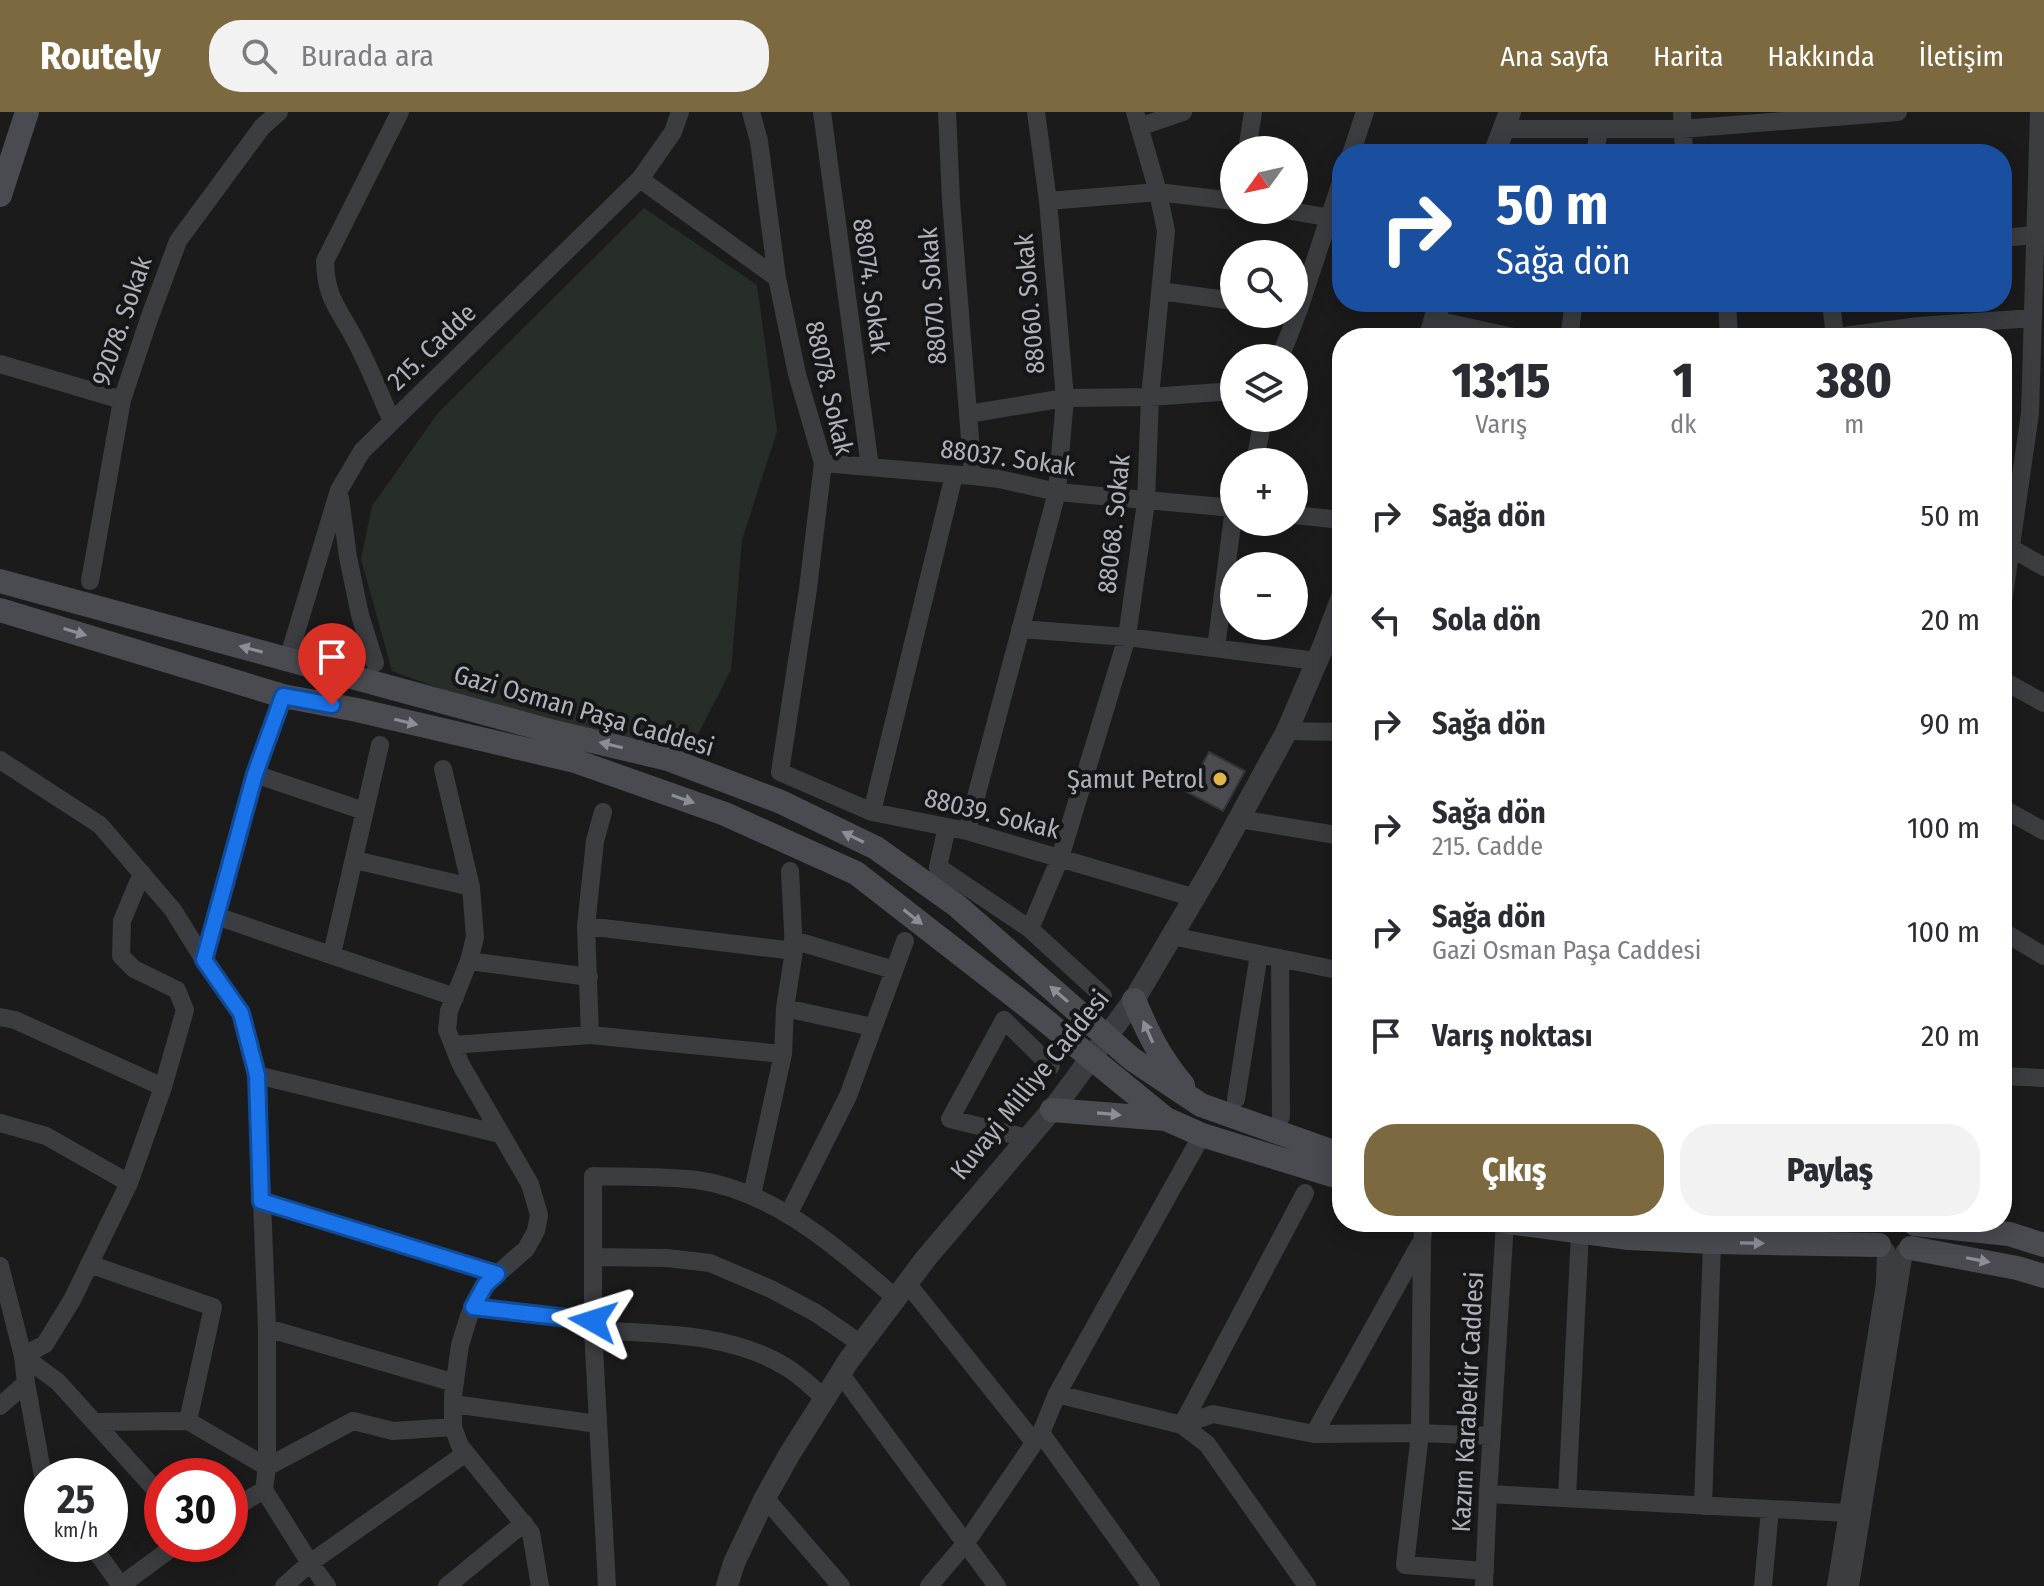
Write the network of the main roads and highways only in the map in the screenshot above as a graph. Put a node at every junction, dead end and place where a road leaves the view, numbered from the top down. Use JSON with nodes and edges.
{"nodes":[{"id":1,"x":27,"y":112,"type":"edge"},
{"id":2,"x":0,"y":195,"type":"edge"},
{"id":3,"x":0,"y":581,"type":"edge"},
{"id":4,"x":0,"y":610,"type":"edge"},
{"id":5,"x":1134,"y":1000,"type":"road end"},
{"id":6,"x":1201,"y":1105,"type":"junction"},
{"id":7,"x":1052,"y":1110,"type":"road end"},
{"id":8,"x":1166,"y":1119,"type":"junction"},
{"id":9,"x":1332,"y":1151,"type":"edge"},
{"id":10,"x":1332,"y":1175,"type":"edge"},
{"id":11,"x":1580,"y":1232,"type":"edge"},
{"id":12,"x":1898,"y":1238,"type":"edge"},
{"id":13,"x":2044,"y":1245,"type":"edge"},
{"id":14,"x":2044,"y":1276,"type":"edge"}],
"edges":[{"from":1,"to":2,"type":"main road"},
{"from":6,"to":3,"type":"main road","name":"Gazi Osman Paşa Caddesi","one_way":true},
{"from":4,"to":8,"type":"main road","name":"Gazi Osman Paşa Caddesi","one_way":true},
{"from":6,"to":5,"type":"main road","one_way":true},
{"from":6,"to":9,"type":"main road","name":"Gazi Osman Paşa Caddesi"},
{"from":7,"to":8,"type":"main road","one_way":true},
{"from":8,"to":10,"type":"main road","name":"Gazi Osman Paşa Caddesi"},
{"from":11,"to":12,"type":"main road","one_way":true},
{"from":12,"to":13,"type":"main road"},
{"from":12,"to":14,"type":"main road","one_way":true}]}
